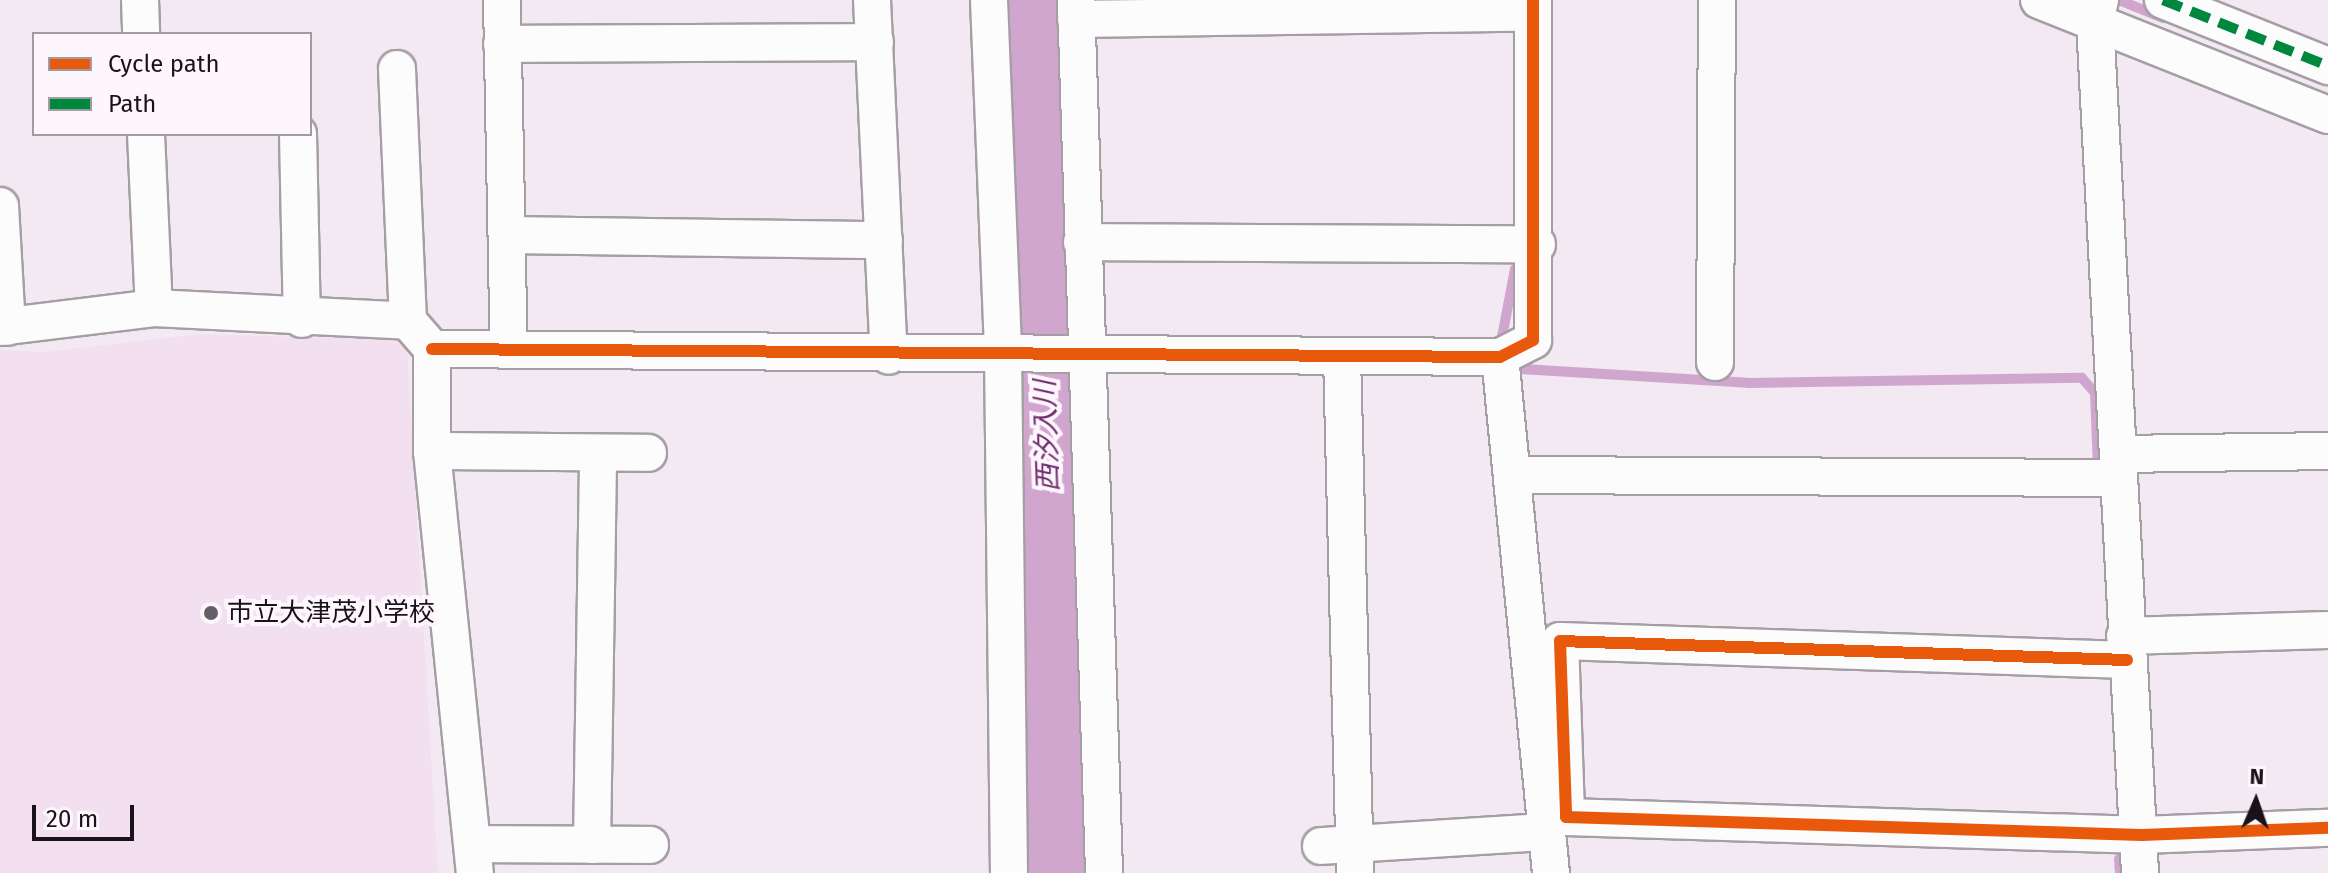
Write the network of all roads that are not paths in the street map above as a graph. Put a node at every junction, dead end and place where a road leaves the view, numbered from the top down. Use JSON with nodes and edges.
{"nodes":[{"id":1,"x":140,"y":0,"type":"edge"},
{"id":2,"x":502,"y":0,"type":"edge"},
{"id":3,"x":872,"y":0,"type":"edge"},
{"id":4,"x":989,"y":0,"type":"edge"},
{"id":5,"x":1717,"y":0,"type":"edge"},
{"id":6,"x":2039,"y":0,"type":"edge"},
{"id":7,"x":2163,"y":0,"type":"edge"},
{"id":8,"x":1533,"y":6,"type":"edge"},
{"id":9,"x":1076,"y":10,"type":"edge"},
{"id":10,"x":2097,"y":11,"type":"edge"},
{"id":11,"x":141,"y":32,"type":"edge"},
{"id":12,"x":875,"y":42,"type":"junction"},
{"id":13,"x":502,"y":44,"type":"junction"},
{"id":14,"x":2328,"y":66,"type":"edge"},
{"id":15,"x":397,"y":69,"type":"dead end"},
{"id":16,"x":2328,"y":115,"type":"edge"},
{"id":17,"x":146,"y":136,"type":"edge"},
{"id":18,"x":298,"y":136,"type":"edge"},
{"id":19,"x":0,"y":206,"type":"edge"},
{"id":20,"x":507,"y":235,"type":"junction"},
{"id":21,"x":884,"y":240,"type":"junction"},
{"id":22,"x":1082,"y":242,"type":"junction"},
{"id":23,"x":1537,"y":244,"type":"junction"},
{"id":24,"x":154,"y":308,"type":"junction"},
{"id":25,"x":302,"y":319,"type":"junction"},
{"id":26,"x":408,"y":321,"type":"junction"},
{"id":27,"x":3,"y":327,"type":"edge"},
{"id":28,"x":432,"y":349,"type":"junction"},
{"id":29,"x":509,"y":350,"type":"junction"},
{"id":30,"x":1003,"y":353,"type":"junction"},
{"id":31,"x":1091,"y":354,"type":"junction"},
{"id":32,"x":889,"y":356,"type":"junction"},
{"id":33,"x":1342,"y":356,"type":"junction"},
{"id":34,"x":1500,"y":357,"type":"junction"},
{"id":35,"x":1715,"y":362,"type":"dead end"},
{"id":36,"x":432,"y":451,"type":"junction"},
{"id":37,"x":2328,"y":451,"type":"edge"},
{"id":38,"x":598,"y":453,"type":"junction"},
{"id":39,"x":648,"y":453,"type":"dead end"},
{"id":40,"x":2117,"y":466,"type":"junction"},
{"id":41,"x":1512,"y":475,"type":"junction"},
{"id":42,"x":2328,"y":630,"type":"edge"},
{"id":43,"x":2126,"y":648,"type":"junction"},
{"id":44,"x":2328,"y":828,"type":"edge"},
{"id":45,"x":1542,"y":832,"type":"junction"},
{"id":46,"x":2142,"y":835,"type":"junction"},
{"id":47,"x":592,"y":845,"type":"junction"},
{"id":48,"x":650,"y":845,"type":"dead end"},
{"id":49,"x":1343,"y":854,"type":"edge"},
{"id":50,"x":475,"y":859,"type":"edge"},
{"id":51,"x":1009,"y":873,"type":"edge"},
{"id":52,"x":1104,"y":873,"type":"edge"},
{"id":53,"x":1551,"y":873,"type":"edge"},
{"id":54,"x":2140,"y":873,"type":"edge"}],
"edges":[{"from":1,"to":11,"type":"street"},
{"from":2,"to":13,"type":"street"},
{"from":3,"to":12,"type":"street"},
{"from":4,"to":30,"type":"street"},
{"from":5,"to":35,"type":"street"},
{"from":6,"to":10,"type":"street"},
{"from":7,"to":14,"type":"street"},
{"from":8,"to":9,"type":"street"},
{"from":8,"to":23,"type":"street"},
{"from":9,"to":22,"type":"street"},
{"from":10,"to":16,"type":"street"},
{"from":10,"to":40,"type":"street"},
{"from":12,"to":13,"type":"street"},
{"from":12,"to":21,"type":"street"},
{"from":13,"to":20,"type":"street"},
{"from":15,"to":26,"type":"street"},
{"from":17,"to":24,"type":"street"},
{"from":18,"to":25,"type":"street"},
{"from":19,"to":27,"type":"street"},
{"from":20,"to":21,"type":"street"},
{"from":20,"to":29,"type":"street"},
{"from":21,"to":32,"type":"street"},
{"from":22,"to":23,"type":"street"},
{"from":22,"to":31,"type":"street"},
{"from":23,"to":34,"type":"street"},
{"from":24,"to":25,"type":"street"},
{"from":24,"to":27,"type":"street"},
{"from":25,"to":26,"type":"street"},
{"from":26,"to":28,"type":"street"},
{"from":28,"to":29,"type":"street"},
{"from":28,"to":36,"type":"street"},
{"from":29,"to":32,"type":"street"},
{"from":30,"to":31,"type":"street"},
{"from":30,"to":32,"type":"street"},
{"from":30,"to":51,"type":"street"},
{"from":31,"to":33,"type":"street"},
{"from":31,"to":52,"type":"street"},
{"from":33,"to":34,"type":"street"},
{"from":33,"to":49,"type":"street"},
{"from":34,"to":41,"type":"street"},
{"from":36,"to":38,"type":"street"},
{"from":36,"to":50,"type":"street"},
{"from":37,"to":40,"type":"street"},
{"from":38,"to":39,"type":"street"},
{"from":38,"to":47,"type":"street"},
{"from":40,"to":41,"type":"street"},
{"from":40,"to":43,"type":"street"},
{"from":41,"to":45,"type":"street"},
{"from":42,"to":43,"type":"street"},
{"from":43,"to":46,"type":"street"},
{"from":43,"to":46,"type":"street"},
{"from":44,"to":46,"type":"street"},
{"from":45,"to":49,"type":"street"},
{"from":45,"to":53,"type":"street"},
{"from":46,"to":54,"type":"street"},
{"from":47,"to":48,"type":"street"},
{"from":47,"to":50,"type":"street"}]}
